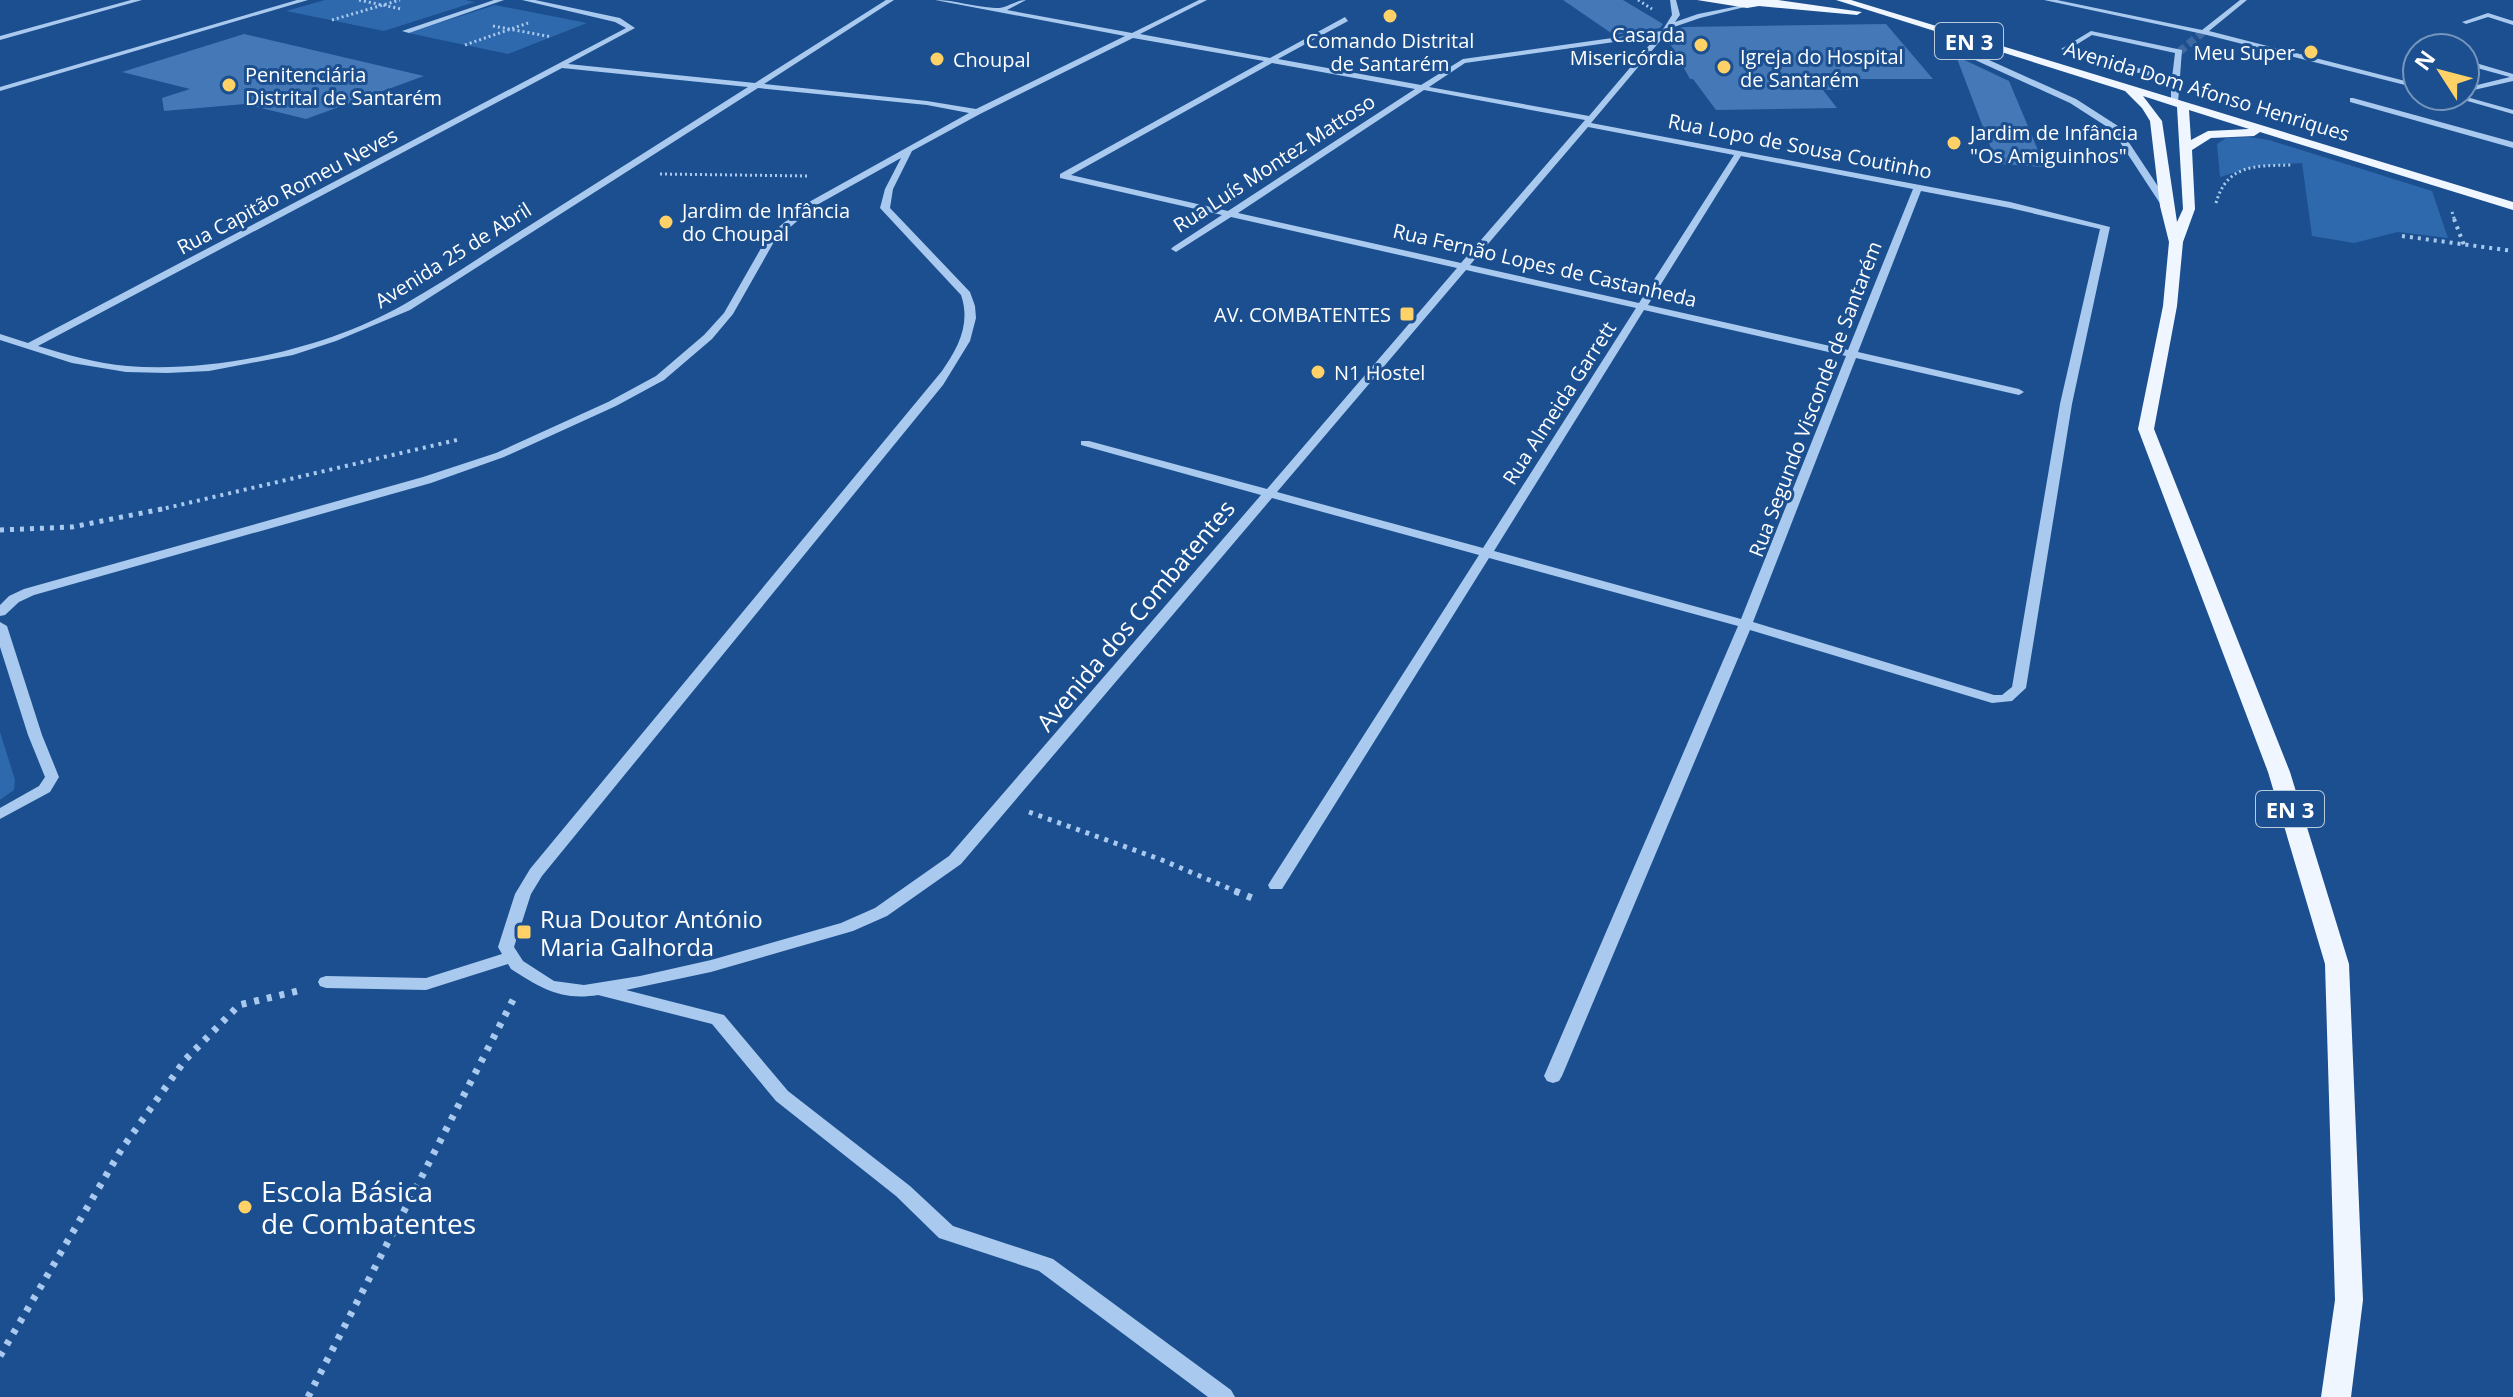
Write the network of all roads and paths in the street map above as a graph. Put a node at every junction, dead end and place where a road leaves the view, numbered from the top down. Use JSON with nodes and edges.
{"nodes":[{"id":1,"x":139,"y":0,"type":"edge"},
{"id":2,"x":305,"y":0,"type":"edge"},
{"id":3,"x":400,"y":0,"type":"edge"},
{"id":4,"x":501,"y":0,"type":"edge"},
{"id":5,"x":525,"y":0,"type":"edge"},
{"id":6,"x":891,"y":0,"type":"edge"},
{"id":7,"x":938,"y":0,"type":"edge"},
{"id":8,"x":1023,"y":0,"type":"edge"},
{"id":9,"x":1204,"y":0,"type":"edge"},
{"id":10,"x":1673,"y":0,"type":"edge"},
{"id":11,"x":1702,"y":0,"type":"edge"},
{"id":12,"x":1777,"y":0,"type":"edge"},
{"id":13,"x":1841,"y":0,"type":"edge"},
{"id":14,"x":2047,"y":0,"type":"edge"},
{"id":15,"x":2244,"y":0,"type":"edge"},
{"id":16,"x":1762,"y":4,"type":"junction"},
{"id":17,"x":1747,"y":5,"type":"junction"},
{"id":18,"x":1000,"y":11,"type":"junction"},
{"id":19,"x":1889,"y":17,"type":"junction"},
{"id":20,"x":447,"y":18,"type":"junction"},
{"id":21,"x":1345,"y":19,"type":"dead end"},
{"id":22,"x":332,"y":20,"type":"dead end"},
{"id":23,"x":536,"y":20,"type":"dead end"},
{"id":24,"x":2466,"y":22,"type":"dead end"},
{"id":25,"x":2513,"y":23,"type":"edge"},
{"id":26,"x":510,"y":29,"type":"junction"},
{"id":27,"x":1667,"y":29,"type":"junction"},
{"id":28,"x":406,"y":31,"type":"dead end"},
{"id":29,"x":2203,"y":32,"type":"junction"},
{"id":30,"x":1134,"y":35,"type":"junction"},
{"id":31,"x":1947,"y":35,"type":"junction"},
{"id":32,"x":552,"y":37,"type":"dead end"},
{"id":33,"x":0,"y":38,"type":"edge"},
{"id":34,"x":2139,"y":44,"type":"junction"},
{"id":35,"x":465,"y":45,"type":"dead end"},
{"id":36,"x":1270,"y":59,"type":"junction"},
{"id":37,"x":2116,"y":64,"type":"junction"},
{"id":38,"x":564,"y":66,"type":"junction"},
{"id":39,"x":2481,"y":67,"type":"edge"},
{"id":40,"x":2513,"y":78,"type":"edge"},
{"id":41,"x":2500,"y":81,"type":"junction"},
{"id":42,"x":2176,"y":82,"type":"junction"},
{"id":43,"x":2401,"y":82,"type":"edge"},
{"id":44,"x":2481,"y":83,"type":"edge"},
{"id":45,"x":2484,"y":84,"type":"junction"},
{"id":46,"x":2481,"y":85,"type":"edge"},
{"id":47,"x":753,"y":86,"type":"junction"},
{"id":48,"x":2124,"y":86,"type":"junction"},
{"id":49,"x":2513,"y":86,"type":"edge"},
{"id":50,"x":1422,"y":87,"type":"junction"},
{"id":51,"x":0,"y":89,"type":"edge"},
{"id":52,"x":2353,"y":100,"type":"dead end"},
{"id":53,"x":2179,"y":103,"type":"junction"},
{"id":54,"x":2481,"y":103,"type":"edge"},
{"id":55,"x":977,"y":112,"type":"junction"},
{"id":56,"x":2513,"y":112,"type":"edge"},
{"id":57,"x":1587,"y":121,"type":"junction"},
{"id":58,"x":2282,"y":133,"type":"junction"},
{"id":59,"x":2513,"y":145,"type":"edge"},
{"id":60,"x":910,"y":148,"type":"junction"},
{"id":61,"x":2187,"y":148,"type":"junction"},
{"id":62,"x":1739,"y":153,"type":"junction"},
{"id":63,"x":2297,"y":165,"type":"dead end"},
{"id":64,"x":706,"y":174,"type":"dead end"},
{"id":65,"x":860,"y":177,"type":"junction"},
{"id":66,"x":1918,"y":187,"type":"junction"},
{"id":67,"x":2166,"y":206,"type":"junction"},
{"id":68,"x":2450,"y":206,"type":"dead end"},
{"id":69,"x":2513,"y":206,"type":"edge"},
{"id":70,"x":2214,"y":207,"type":"dead end"},
{"id":71,"x":1228,"y":213,"type":"junction"},
{"id":72,"x":2402,"y":236,"type":"dead end"},
{"id":73,"x":2176,"y":242,"type":"junction"},
{"id":74,"x":2464,"y":245,"type":"junction"},
{"id":75,"x":1176,"y":249,"type":"dead end"},
{"id":76,"x":2513,"y":251,"type":"edge"},
{"id":77,"x":1467,"y":266,"type":"junction"},
{"id":78,"x":1644,"y":306,"type":"junction"},
{"id":79,"x":0,"y":337,"type":"edge"},
{"id":80,"x":30,"y":346,"type":"junction"},
{"id":81,"x":1852,"y":352,"type":"junction"},
{"id":82,"x":2019,"y":392,"type":"dead end"},
{"id":83,"x":463,"y":439,"type":"dead end"},
{"id":84,"x":1085,"y":443,"type":"dead end"},
{"id":85,"x":1271,"y":492,"type":"junction"},
{"id":86,"x":0,"y":530,"type":"edge"},
{"id":87,"x":1485,"y":551,"type":"junction"},
{"id":88,"x":3,"y":606,"type":"edge"},
{"id":89,"x":1746,"y":624,"type":"junction"},
{"id":90,"x":0,"y":626,"type":"edge"},
{"id":91,"x":1006,"y":803,"type":"junction"},
{"id":92,"x":0,"y":814,"type":"edge"},
{"id":93,"x":1276,"y":885,"type":"joint"},
{"id":94,"x":509,"y":952,"type":"junction"},
{"id":95,"x":527,"y":973,"type":"junction"},
{"id":96,"x":326,"y":982,"type":"joint"},
{"id":97,"x":596,"y":989,"type":"junction"},
{"id":98,"x":1553,"y":1076,"type":"dead end"},
{"id":99,"x":0,"y":1356,"type":"edge"},
{"id":100,"x":308,"y":1397,"type":"edge"},
{"id":101,"x":1224,"y":1397,"type":"edge"},
{"id":102,"x":2336,"y":1397,"type":"edge"}],
"edges":[{"from":1,"to":33,"type":"street"},
{"from":2,"to":51,"type":"street"},
{"from":3,"to":22,"type":"path"},
{"from":4,"to":20,"type":"street"},
{"from":5,"to":38,"type":"street","name":"Rua Capitão Romeu Neves"},
{"from":6,"to":47,"type":"street","name":"Avenida 25 de Abril"},
{"from":7,"to":18,"type":"street","name":"Rua Lopo de Sousa Coutinho"},
{"from":8,"to":18,"type":"street"},
{"from":9,"to":30,"type":"street"},
{"from":10,"to":27,"type":"street"},
{"from":11,"to":17,"type":"main road","number":"EN 3"},
{"from":12,"to":16,"type":"main road","number":"EN 3"},
{"from":13,"to":19,"type":"main road","name":"Avenida Dom Afonso Henriques","number":"EN 3"},
{"from":14,"to":29,"type":"street"},
{"from":15,"to":29,"type":"street"},
{"from":16,"to":17,"type":"main road","number":"EN 3"},
{"from":16,"to":19,"type":"main road","name":"Avenida Dom Afonso Henriques","number":"EN 3"},
{"from":17,"to":27,"type":"street","name":"Rua Luís Montez Mattoso"},
{"from":18,"to":30,"type":"street","name":"Rua Lopo de Sousa Coutinho"},
{"from":19,"to":31,"type":"main road","name":"Avenida Dom Afonso Henriques","number":"EN 3"},
{"from":20,"to":26,"type":"path"},
{"from":20,"to":28,"type":"street"},
{"from":21,"to":36,"type":"street"},
{"from":23,"to":26,"type":"path"},
{"from":24,"to":25,"type":"street"},
{"from":26,"to":32,"type":"path"},
{"from":26,"to":35,"type":"path"},
{"from":27,"to":50,"type":"street","name":"Rua Luís Montez Mattoso"},
{"from":27,"to":57,"type":"street","name":"Avenida dos Combatentes"},
{"from":29,"to":43,"type":"street"},
{"from":30,"to":36,"type":"street","name":"Rua Lopo de Sousa Coutinho"},
{"from":30,"to":55,"type":"street"},
{"from":31,"to":48,"type":"main road","name":"Avenida Dom Afonso Henriques","number":"EN 3"},
{"from":31,"to":67,"type":"street"},
{"from":34,"to":37,"type":"street"},
{"from":34,"to":37,"type":"street"},
{"from":34,"to":42,"type":"street"},
{"from":36,"to":50,"type":"street","name":"Rua Lopo de Sousa Coutinho"},
{"from":36,"to":71,"type":"street","name":"Rua Fernão Lopes de Castanheda"},
{"from":37,"to":42,"type":"street"},
{"from":38,"to":47,"type":"street"},
{"from":38,"to":80,"type":"street","name":"Rua Capitão Romeu Neves"},
{"from":39,"to":40,"type":"street"},
{"from":40,"to":41,"type":"street"},
{"from":41,"to":45,"type":"street"},
{"from":41,"to":49,"type":"street"},
{"from":42,"to":53,"type":"street"},
{"from":44,"to":45,"type":"street"},
{"from":45,"to":46,"type":"street"},
{"from":47,"to":55,"type":"street"},
{"from":47,"to":80,"type":"street","name":"Avenida 25 de Abril"},
{"from":48,"to":53,"type":"main road","name":"Avenida Dom Afonso Henriques","number":"EN 3"},
{"from":48,"to":67,"type":"main road","number":"EN 3"},
{"from":50,"to":57,"type":"street","name":"Rua Lopo de Sousa Coutinho"},
{"from":50,"to":71,"type":"street","name":"Rua Luís Montez Mattoso"},
{"from":52,"to":59,"type":"street"},
{"from":53,"to":58,"type":"main road","name":"Avenida Dom Afonso Henriques"},
{"from":53,"to":61,"type":"main road","number":"EN 3"},
{"from":54,"to":56,"type":"street"},
{"from":55,"to":60,"type":"street"},
{"from":57,"to":62,"type":"street","name":"Rua Lopo de Sousa Coutinho"},
{"from":57,"to":77,"type":"street","name":"Avenida dos Combatentes"},
{"from":58,"to":61,"type":"main road"},
{"from":58,"to":69,"type":"main road","name":"Avenida Dom Afonso Henriques"},
{"from":60,"to":65,"type":"street"},
{"from":60,"to":94,"type":"street"},
{"from":61,"to":73,"type":"main road","number":"EN 3"},
{"from":62,"to":66,"type":"street","name":"Rua Lopo de Sousa Coutinho"},
{"from":62,"to":78,"type":"street","name":"Rua Almeida Garrett"},
{"from":63,"to":70,"type":"path"},
{"from":64,"to":65,"type":"path"},
{"from":65,"to":88,"type":"street"},
{"from":66,"to":81,"type":"street","name":"Rua Segundo Visconde de Santarém"},
{"from":66,"to":89,"type":"street","name":"Rua Lopo de Sousa Coutinho"},
{"from":67,"to":73,"type":"main road","number":"EN 3"},
{"from":68,"to":74,"type":"path"},
{"from":71,"to":75,"type":"street","name":"Rua Luís Montez Mattoso"},
{"from":71,"to":77,"type":"street","name":"Rua Fernão Lopes de Castanheda"},
{"from":72,"to":74,"type":"path"},
{"from":73,"to":102,"type":"main road","number":"EN 3"},
{"from":74,"to":76,"type":"path"},
{"from":77,"to":78,"type":"street","name":"Rua Fernão Lopes de Castanheda"},
{"from":77,"to":85,"type":"street","name":"Avenida dos Combatentes"},
{"from":78,"to":81,"type":"street","name":"Rua Fernão Lopes de Castanheda"},
{"from":78,"to":87,"type":"street","name":"Rua Almeida Garrett"},
{"from":79,"to":80,"type":"street","name":"Avenida 25 de Abril"},
{"from":81,"to":82,"type":"street","name":"Rua Fernão Lopes de Castanheda"},
{"from":81,"to":89,"type":"street","name":"Rua Segundo Visconde de Santarém"},
{"from":83,"to":86,"type":"path"},
{"from":84,"to":85,"type":"street"},
{"from":85,"to":87,"type":"street"},
{"from":85,"to":91,"type":"street","name":"Avenida dos Combatentes"},
{"from":87,"to":89,"type":"street"},
{"from":87,"to":93,"type":"street","name":"Rua Almeida Garrett"},
{"from":89,"to":98,"type":"street","name":"Rua Segundo Visconde de Santarém"},
{"from":90,"to":92,"type":"street"},
{"from":91,"to":93,"type":"path"},
{"from":91,"to":97,"type":"street","name":"Avenida dos Combatentes"},
{"from":94,"to":95,"type":"street","name":"Avenida dos Combatentes"},
{"from":94,"to":96,"type":"street"},
{"from":95,"to":97,"type":"street","name":"Avenida dos Combatentes"},
{"from":95,"to":100,"type":"path"},
{"from":96,"to":99,"type":"path"},
{"from":97,"to":101,"type":"street"}]}
